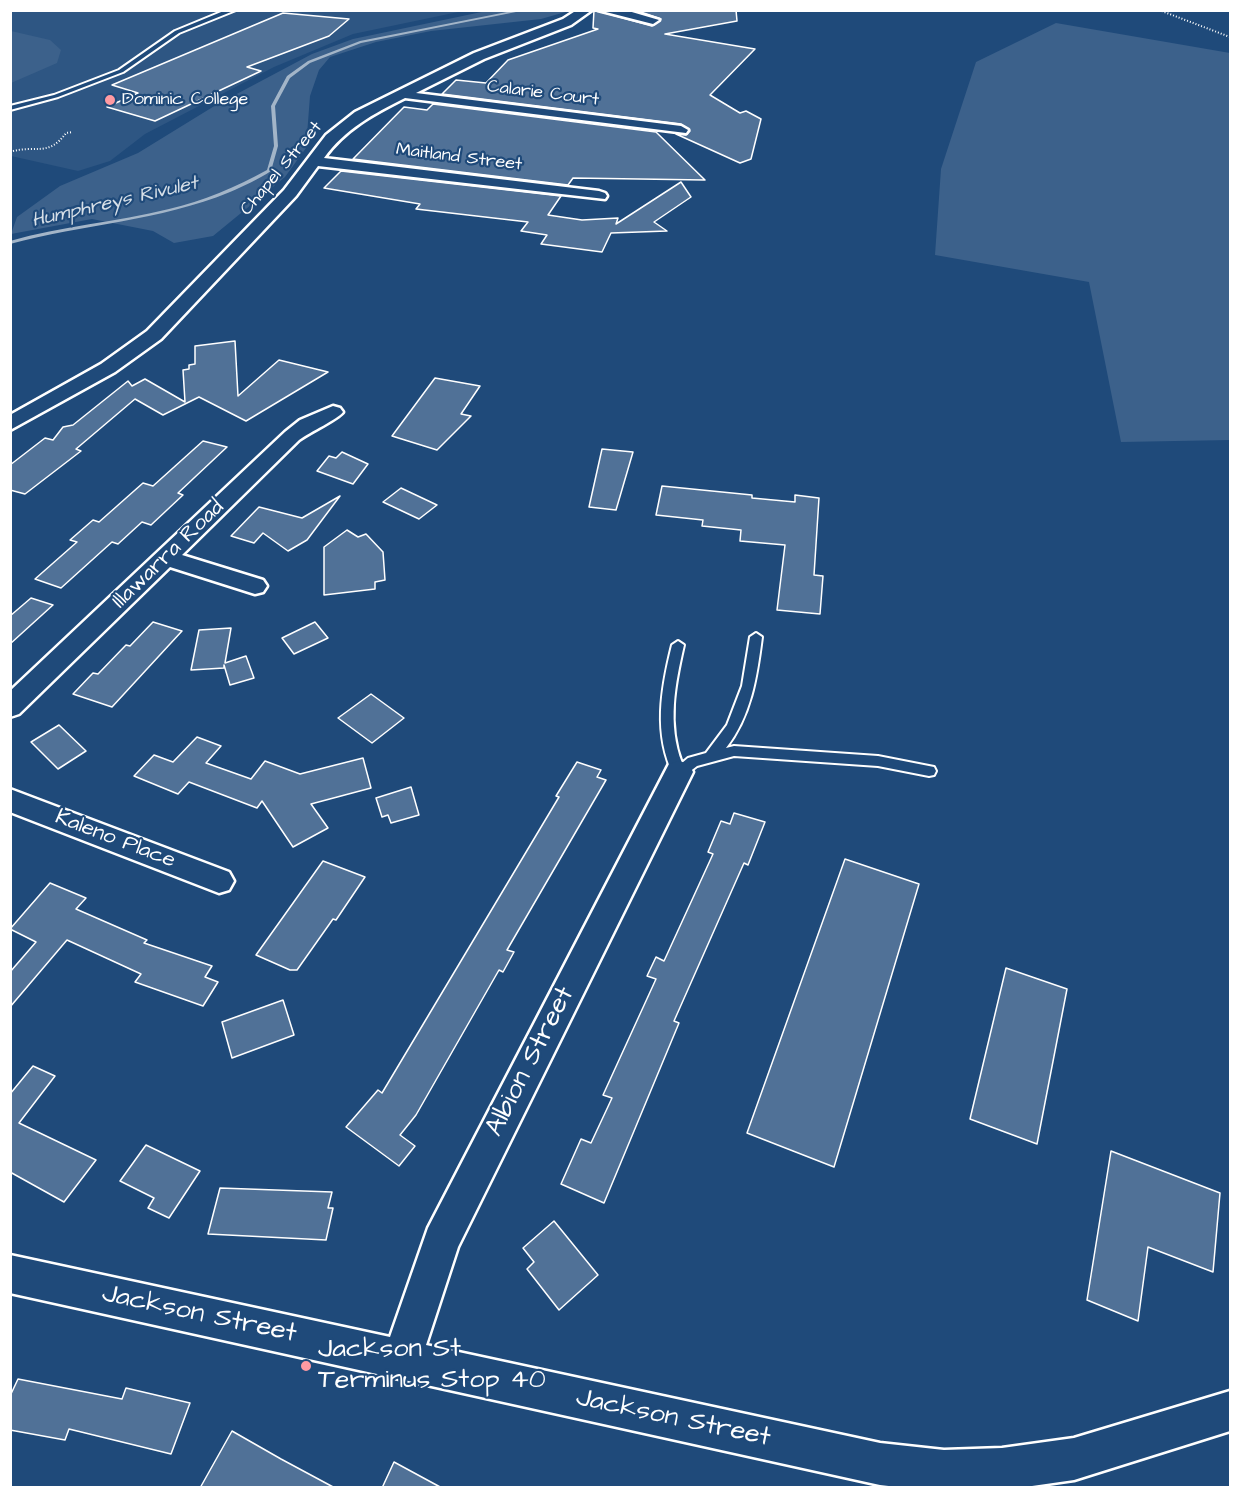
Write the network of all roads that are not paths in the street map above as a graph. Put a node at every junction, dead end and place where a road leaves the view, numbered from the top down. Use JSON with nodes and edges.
{"nodes":[{"id":1,"x":233,"y":10,"type":"edge"},
{"id":2,"x":586,"y":10,"type":"edge"},
{"id":3,"x":604,"y":10,"type":"edge"},
{"id":4,"x":653,"y":20,"type":"dead end"},
{"id":5,"x":401,"y":93,"type":"junction"},
{"id":6,"x":31,"y":103,"type":"junction"},
{"id":7,"x":10,"y":108,"type":"edge"},
{"id":8,"x":37,"y":110,"type":"dead end"},
{"id":9,"x":681,"y":130,"type":"dead end"},
{"id":10,"x":314,"y":161,"type":"junction"},
{"id":11,"x":599,"y":196,"type":"dead end"},
{"id":12,"x":333,"y":412,"type":"dead end"},
{"id":13,"x":10,"y":424,"type":"edge"},
{"id":14,"x":166,"y":558,"type":"junction"},
{"id":15,"x":255,"y":586,"type":"dead end"},
{"id":16,"x":756,"y":637,"type":"dead end"},
{"id":17,"x":678,"y":645,"type":"dead end"},
{"id":18,"x":10,"y":706,"type":"edge"},
{"id":19,"x":712,"y":755,"type":"junction"},
{"id":20,"x":929,"y":771,"type":"dead end"},
{"id":21,"x":679,"y":772,"type":"junction"},
{"id":22,"x":10,"y":800,"type":"edge"},
{"id":23,"x":219,"y":881,"type":"dead end"},
{"id":24,"x":10,"y":1274,"type":"edge"},
{"id":25,"x":402,"y":1360,"type":"junction"},
{"id":26,"x":1230,"y":1411,"type":"edge"}],
"edges":[{"from":1,"to":6,"type":"lane"},
{"from":2,"to":5,"type":"street","name":"Chapel Street"},
{"from":3,"to":4,"type":"street"},
{"from":5,"to":9,"type":"street","name":"Calarie Court"},
{"from":5,"to":10,"type":"street","name":"Chapel Street"},
{"from":6,"to":7,"type":"lane"},
{"from":6,"to":8,"type":"lane"},
{"from":10,"to":11,"type":"street","name":"Maitland Street"},
{"from":10,"to":13,"type":"street","name":"Chapel Street"},
{"from":12,"to":14,"type":"street","name":"Illawarra Road"},
{"from":14,"to":15,"type":"street"},
{"from":14,"to":18,"type":"street","name":"Illawarra Road"},
{"from":16,"to":19,"type":"lane"},
{"from":17,"to":21,"type":"lane"},
{"from":19,"to":20,"type":"lane"},
{"from":19,"to":21,"type":"lane"},
{"from":21,"to":25,"type":"street","name":"Albion Street"},
{"from":22,"to":23,"type":"street","name":"Kaleno Place"},
{"from":24,"to":25,"type":"street","name":"Jackson Street"},
{"from":25,"to":26,"type":"street","name":"Jackson Street"}]}
